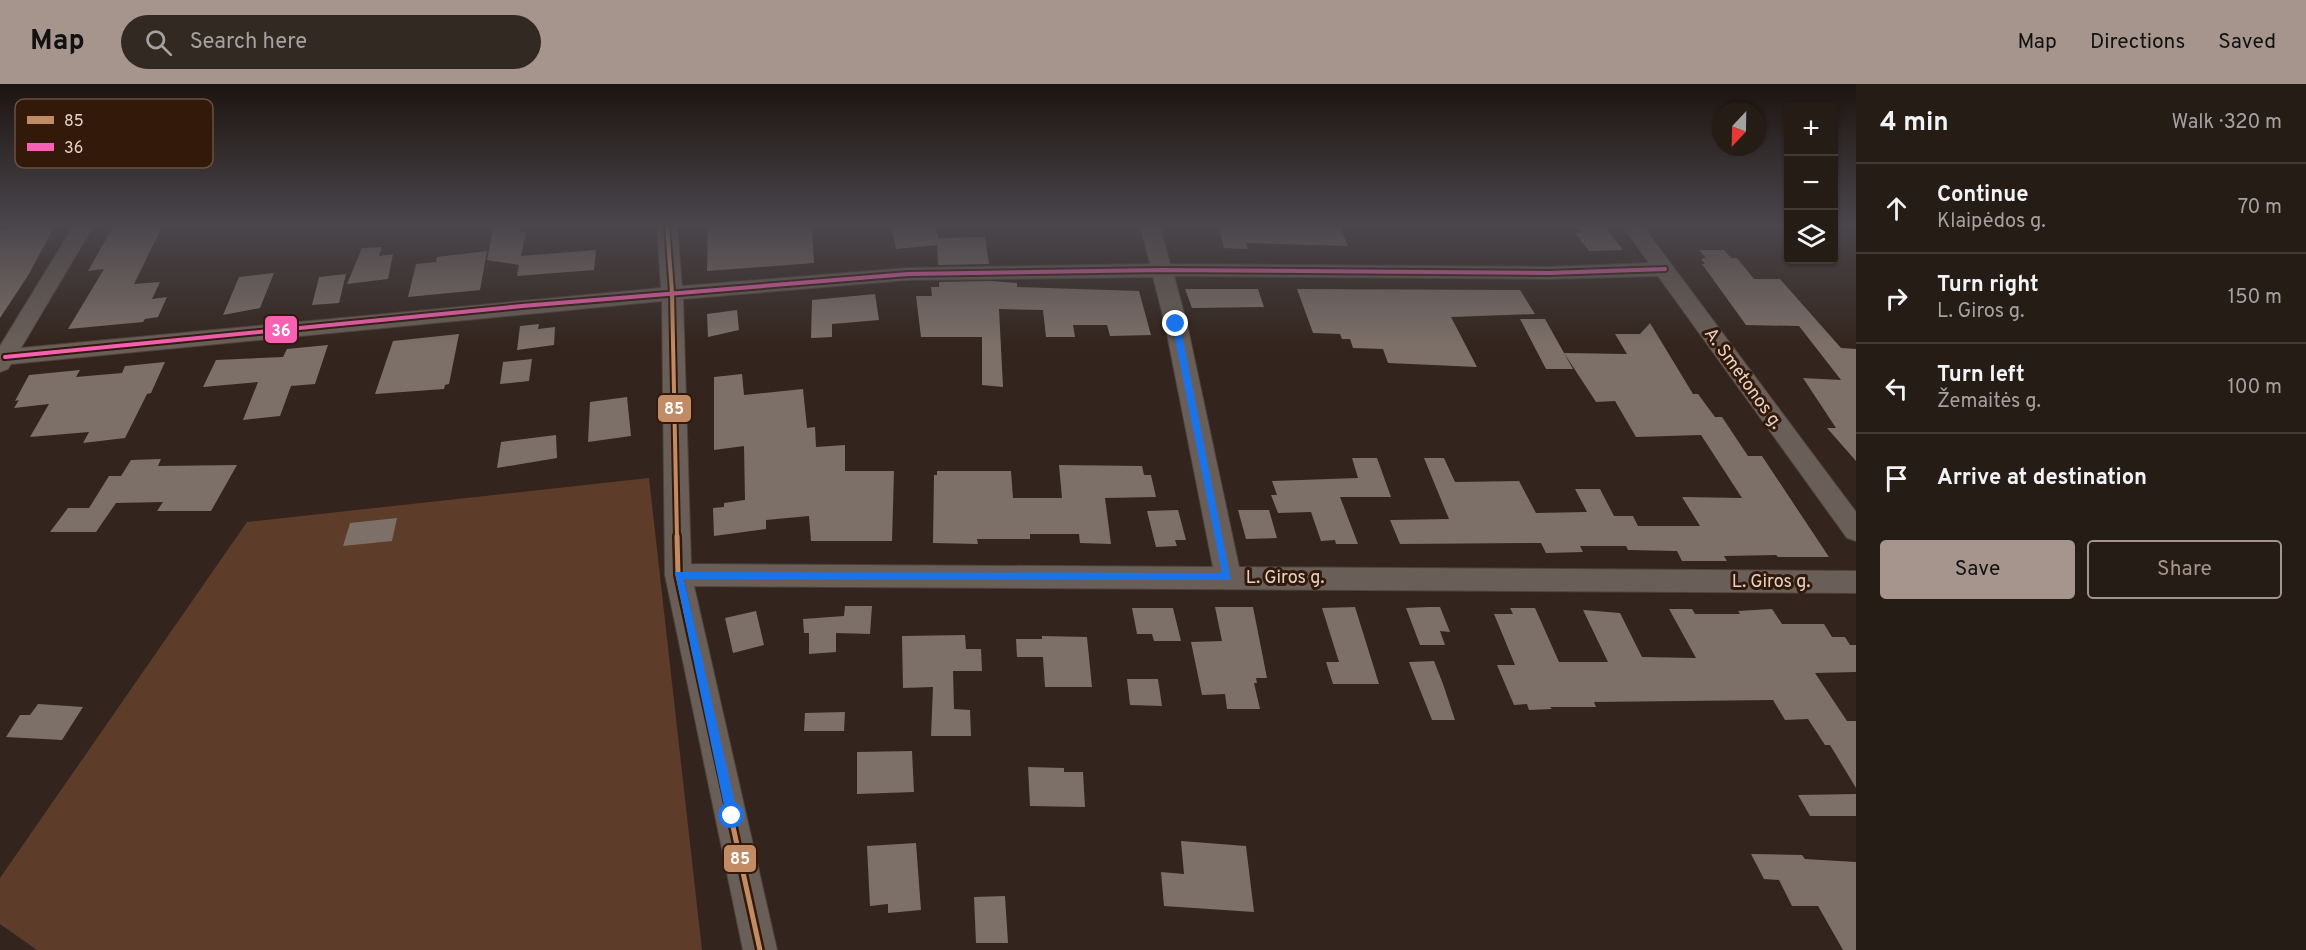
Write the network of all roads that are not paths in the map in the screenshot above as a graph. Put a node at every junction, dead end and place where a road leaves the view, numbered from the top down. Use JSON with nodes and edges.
{"nodes":[{"id":1,"x":60,"y":265,"type":"edge"},
{"id":2,"x":670,"y":265,"type":"edge"},
{"id":3,"x":1160,"y":265,"type":"edge"},
{"id":4,"x":1662,"y":265,"type":"edge"},
{"id":5,"x":1665,"y":269,"type":"junction"},
{"id":6,"x":1161,"y":270,"type":"junction"},
{"id":7,"x":672,"y":292,"type":"junction"},
{"id":8,"x":2,"y":361,"type":"edge"},
{"id":9,"x":1856,"y":531,"type":"edge"},
{"id":10,"x":678,"y":575,"type":"junction"},
{"id":11,"x":1228,"y":577,"type":"junction"},
{"id":12,"x":1856,"y":582,"type":"edge"},
{"id":13,"x":760,"y":950,"type":"edge"}],
"edges":[{"from":1,"to":8,"type":"street"},
{"from":2,"to":7,"type":"street"},
{"from":3,"to":6,"type":"street"},
{"from":4,"to":5,"type":"street","name":"A. Smetonos g."},
{"from":5,"to":6,"type":"street"},
{"from":5,"to":9,"type":"street","name":"A. Smetonos g."},
{"from":6,"to":7,"type":"street"},
{"from":6,"to":11,"type":"street"},
{"from":7,"to":8,"type":"street"},
{"from":7,"to":10,"type":"street"},
{"from":10,"to":11,"type":"street","name":"L. Giros g."},
{"from":10,"to":13,"type":"street"},
{"from":11,"to":12,"type":"street","name":"L. Giros g."}]}
